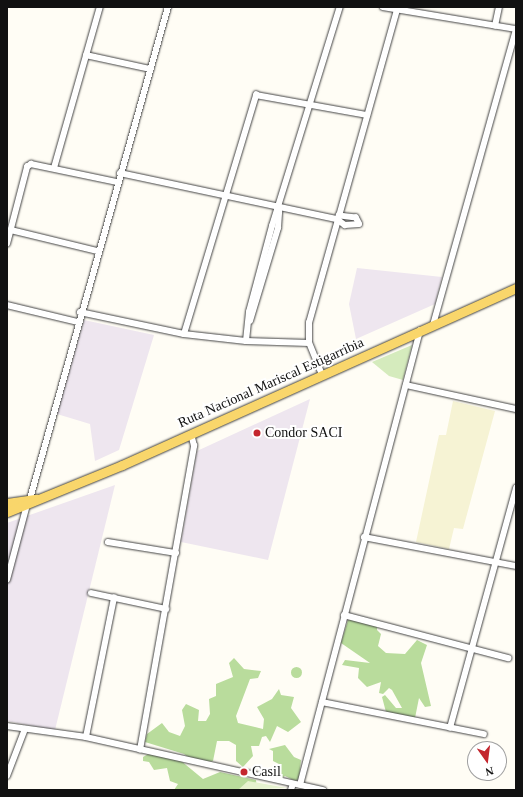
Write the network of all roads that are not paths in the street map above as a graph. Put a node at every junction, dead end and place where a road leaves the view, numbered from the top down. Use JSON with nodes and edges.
{"nodes":[{"id":1,"x":100,"y":7,"type":"edge"},
{"id":2,"x":168,"y":7,"type":"edge"},
{"id":3,"x":340,"y":7,"type":"edge"},
{"id":4,"x":383,"y":7,"type":"edge"},
{"id":5,"x":499,"y":7,"type":"edge"},
{"id":6,"x":397,"y":9,"type":"junction"},
{"id":7,"x":495,"y":26,"type":"junction"},
{"id":8,"x":516,"y":29,"type":"edge"},
{"id":9,"x":86,"y":55,"type":"junction"},
{"id":10,"x":150,"y":69,"type":"junction"},
{"id":11,"x":308,"y":105,"type":"junction"},
{"id":12,"x":367,"y":115,"type":"junction"},
{"id":13,"x":54,"y":168,"type":"junction"},
{"id":14,"x":120,"y":172,"type":"junction"},
{"id":15,"x":117,"y":182,"type":"junction"},
{"id":16,"x":224,"y":196,"type":"junction"},
{"id":17,"x":279,"y":208,"type":"junction"},
{"id":18,"x":338,"y":218,"type":"junction"},
{"id":19,"x":11,"y":230,"type":"junction"},
{"id":20,"x":7,"y":244,"type":"edge"},
{"id":21,"x":98,"y":251,"type":"junction"},
{"id":22,"x":516,"y":288,"type":"edge"},
{"id":23,"x":7,"y":305,"type":"edge"},
{"id":24,"x":80,"y":312,"type":"junction"},
{"id":25,"x":78,"y":322,"type":"junction"},
{"id":26,"x":434,"y":325,"type":"junction"},
{"id":27,"x":420,"y":331,"type":"junction"},
{"id":28,"x":184,"y":334,"type":"junction"},
{"id":29,"x":246,"y":341,"type":"junction"},
{"id":30,"x":309,"y":343,"type":"junction"},
{"id":31,"x":322,"y":375,"type":"junction"},
{"id":32,"x":406,"y":385,"type":"junction"},
{"id":33,"x":516,"y":409,"type":"edge"},
{"id":34,"x":191,"y":434,"type":"junction"},
{"id":35,"x":516,"y":488,"type":"edge"},
{"id":36,"x":31,"y":501,"type":"junction"},
{"id":37,"x":7,"y":504,"type":"edge"},
{"id":38,"x":7,"y":512,"type":"edge"},
{"id":39,"x":364,"y":537,"type":"junction"},
{"id":40,"x":108,"y":542,"type":"dead end"},
{"id":41,"x":176,"y":553,"type":"junction"},
{"id":42,"x":494,"y":561,"type":"junction"},
{"id":43,"x":516,"y":566,"type":"edge"},
{"id":44,"x":7,"y":580,"type":"edge"},
{"id":45,"x":91,"y":593,"type":"dead end"},
{"id":46,"x":114,"y":598,"type":"junction"},
{"id":47,"x":166,"y":609,"type":"junction"},
{"id":48,"x":344,"y":615,"type":"junction"},
{"id":49,"x":473,"y":649,"type":"junction"},
{"id":50,"x":508,"y":658,"type":"dead end"},
{"id":51,"x":322,"y":702,"type":"junction"},
{"id":52,"x":7,"y":726,"type":"edge"},
{"id":53,"x":450,"y":728,"type":"junction"},
{"id":54,"x":25,"y":729,"type":"junction"},
{"id":55,"x":484,"y":734,"type":"dead end"},
{"id":56,"x":86,"y":737,"type":"junction"},
{"id":57,"x":140,"y":750,"type":"junction"},
{"id":58,"x":7,"y":776,"type":"edge"},
{"id":59,"x":293,"y":784,"type":"junction"},
{"id":60,"x":300,"y":785,"type":"junction"},
{"id":61,"x":291,"y":790,"type":"edge"},
{"id":62,"x":323,"y":790,"type":"edge"}],
"edges":[{"from":1,"to":9,"type":"street"},
{"from":2,"to":10,"type":"street"},
{"from":3,"to":11,"type":"street"},
{"from":4,"to":6,"type":"street"},
{"from":5,"to":7,"type":"street"},
{"from":6,"to":7,"type":"street"},
{"from":6,"to":12,"type":"street"},
{"from":7,"to":8,"type":"street"},
{"from":8,"to":26,"type":"street"},
{"from":9,"to":10,"type":"street"},
{"from":9,"to":13,"type":"street"},
{"from":10,"to":14,"type":"street"},
{"from":11,"to":12,"type":"street"},
{"from":11,"to":16,"type":"street"},
{"from":11,"to":17,"type":"street"},
{"from":12,"to":18,"type":"street"},
{"from":13,"to":15,"type":"street"},
{"from":13,"to":19,"type":"street"},
{"from":14,"to":15,"type":"street"},
{"from":14,"to":16,"type":"street"},
{"from":15,"to":21,"type":"street"},
{"from":16,"to":17,"type":"street"},
{"from":16,"to":28,"type":"street"},
{"from":17,"to":18,"type":"street"},
{"from":17,"to":29,"type":"street"},
{"from":18,"to":30,"type":"street"},
{"from":19,"to":20,"type":"street"},
{"from":19,"to":21,"type":"street"},
{"from":21,"to":24,"type":"street"},
{"from":22,"to":26,"type":"main road","name":"Ruta Nacional Mariscal Estigarribia"},
{"from":23,"to":25,"type":"street"},
{"from":24,"to":25,"type":"street"},
{"from":24,"to":28,"type":"street"},
{"from":25,"to":36,"type":"street"},
{"from":26,"to":27,"type":"main road","name":"Ruta Nacional Mariscal Estigarribia"},
{"from":27,"to":31,"type":"main road","name":"Ruta Nacional Mariscal Estigarribia"},
{"from":27,"to":32,"type":"street"},
{"from":28,"to":29,"type":"street"},
{"from":29,"to":30,"type":"street"},
{"from":30,"to":31,"type":"street"},
{"from":31,"to":34,"type":"main road","name":"Ruta Nacional Mariscal Estigarribia"},
{"from":32,"to":33,"type":"street"},
{"from":32,"to":39,"type":"street"},
{"from":34,"to":36,"type":"main road","name":"Ruta Nacional Mariscal Estigarribia"},
{"from":34,"to":41,"type":"street"},
{"from":35,"to":42,"type":"street"},
{"from":36,"to":37,"type":"main road","name":"Ruta Nacional Mariscal Estigarribia"},
{"from":36,"to":38,"type":"main road","name":"Ruta Nacional Mariscal Estigarribia"},
{"from":36,"to":44,"type":"street"},
{"from":39,"to":42,"type":"street"},
{"from":39,"to":48,"type":"street"},
{"from":40,"to":41,"type":"street"},
{"from":41,"to":47,"type":"street"},
{"from":42,"to":43,"type":"street"},
{"from":42,"to":49,"type":"street"},
{"from":45,"to":46,"type":"street"},
{"from":46,"to":47,"type":"street"},
{"from":46,"to":56,"type":"street"},
{"from":47,"to":57,"type":"street"},
{"from":48,"to":49,"type":"street"},
{"from":48,"to":51,"type":"street"},
{"from":49,"to":50,"type":"street"},
{"from":49,"to":53,"type":"street"},
{"from":51,"to":53,"type":"street"},
{"from":51,"to":60,"type":"street"},
{"from":52,"to":54,"type":"street"},
{"from":53,"to":55,"type":"street"},
{"from":54,"to":56,"type":"street"},
{"from":54,"to":58,"type":"street"},
{"from":56,"to":57,"type":"street"},
{"from":57,"to":59,"type":"street"},
{"from":59,"to":60,"type":"street"},
{"from":59,"to":61,"type":"street"},
{"from":60,"to":62,"type":"street"}]}
